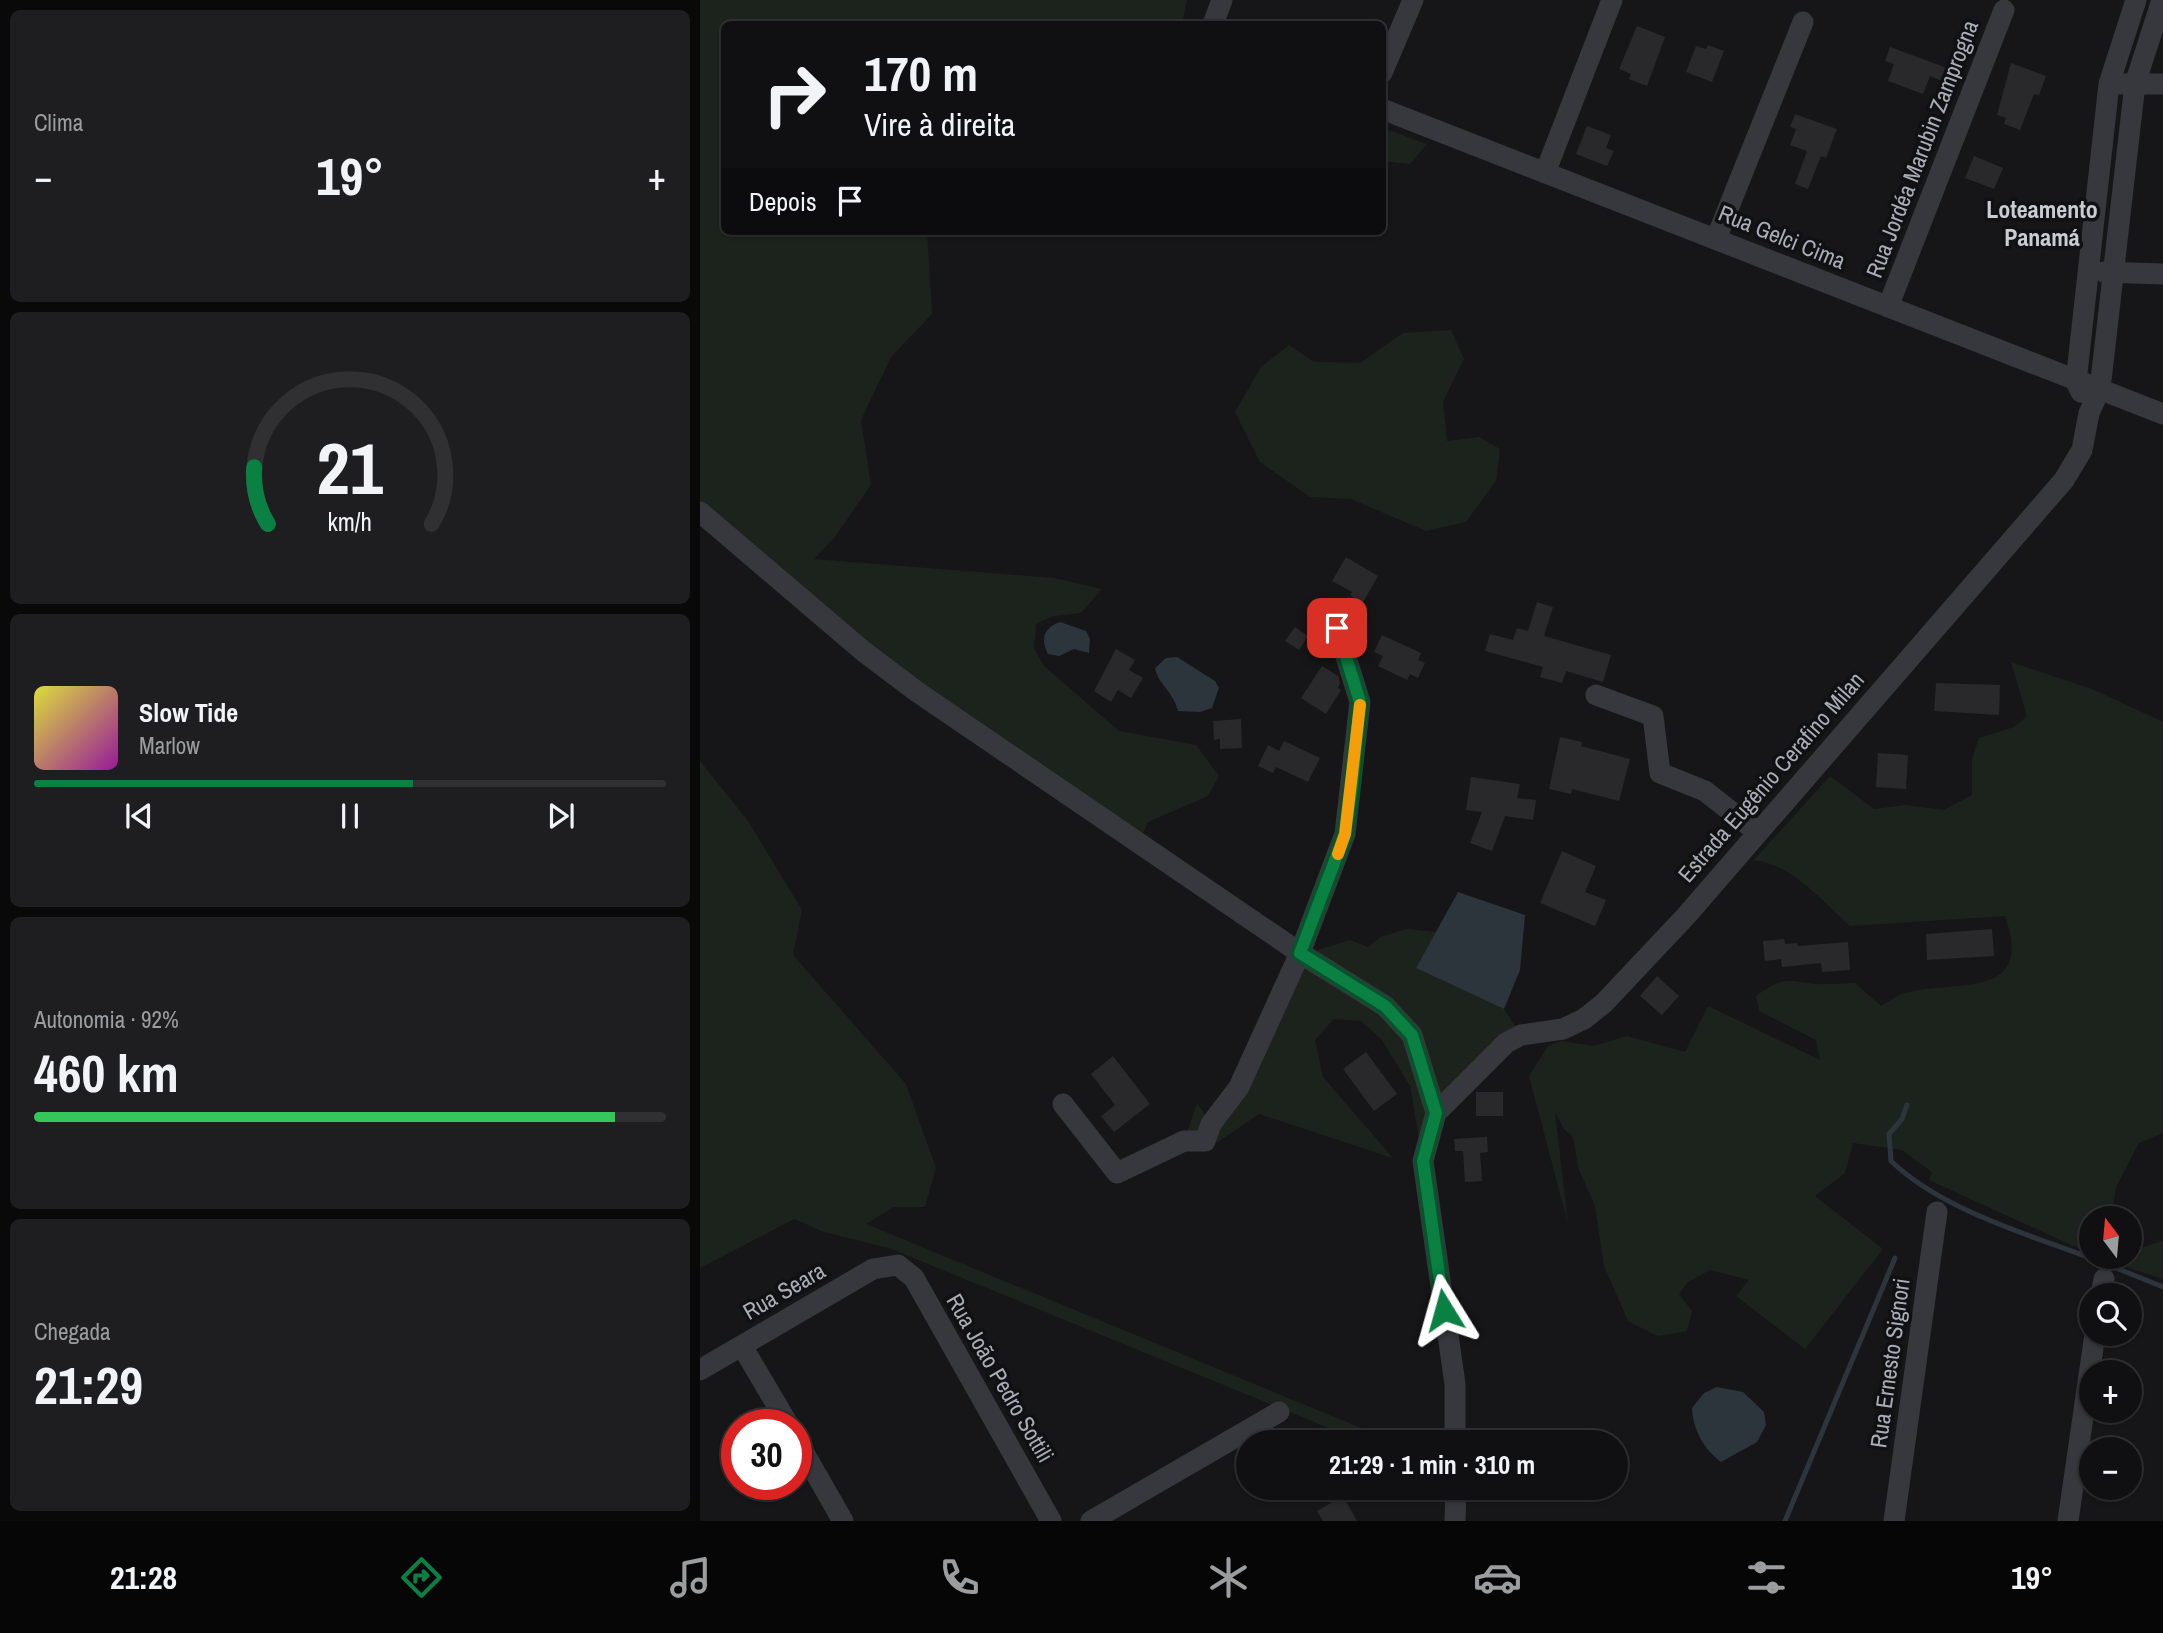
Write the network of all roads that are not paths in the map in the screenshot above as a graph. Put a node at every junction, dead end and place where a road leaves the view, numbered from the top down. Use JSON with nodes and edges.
{"nodes":[{"id":1,"x":1222,"y":0,"type":"edge"},
{"id":2,"x":1413,"y":0,"type":"edge"},
{"id":3,"x":1612,"y":0,"type":"edge"},
{"id":4,"x":2136,"y":0,"type":"edge"},
{"id":5,"x":2162,"y":0,"type":"edge"},
{"id":6,"x":2004,"y":10,"type":"dead end"},
{"id":7,"x":1214,"y":21,"type":"edge"},
{"id":8,"x":1804,"y":22,"type":"dead end"},
{"id":9,"x":1386,"y":64,"type":"edge"},
{"id":10,"x":2134,"y":84,"type":"junction"},
{"id":11,"x":2163,"y":84,"type":"edge"},
{"id":12,"x":2109,"y":85,"type":"junction"},
{"id":13,"x":1386,"y":111,"type":"edge"},
{"id":14,"x":1545,"y":173,"type":"junction"},
{"id":15,"x":1716,"y":239,"type":"junction"},
{"id":16,"x":2087,"y":271,"type":"junction"},
{"id":17,"x":2115,"y":272,"type":"junction"},
{"id":18,"x":2163,"y":274,"type":"edge"},
{"id":19,"x":1888,"y":307,"type":"junction"},
{"id":20,"x":2076,"y":382,"type":"junction"},
{"id":21,"x":2100,"y":389,"type":"junction"},
{"id":22,"x":2089,"y":414,"type":"junction"},
{"id":23,"x":2163,"y":414,"type":"edge"},
{"id":24,"x":700,"y":512,"type":"edge"},
{"id":25,"x":1348,"y":608,"type":"dead end"},
{"id":26,"x":1596,"y":695,"type":"dead end"},
{"id":27,"x":1757,"y":832,"type":"junction"},
{"id":28,"x":1300,"y":953,"type":"junction"},
{"id":29,"x":1063,"y":1104,"type":"dead end"},
{"id":30,"x":1436,"y":1113,"type":"junction"},
{"id":31,"x":1937,"y":1212,"type":"dead end"},
{"id":32,"x":898,"y":1265,"type":"joint"},
{"id":33,"x":742,"y":1346,"type":"junction"},
{"id":34,"x":2093,"y":1346,"type":"edge"},
{"id":35,"x":700,"y":1370,"type":"edge"},
{"id":36,"x":779,"y":1409,"type":"edge"},
{"id":37,"x":1279,"y":1412,"type":"dead end"},
{"id":38,"x":1455,"y":1430,"type":"edge"},
{"id":39,"x":812,"y":1466,"type":"edge"},
{"id":40,"x":1456,"y":1500,"type":"edge"},
{"id":41,"x":844,"y":1521,"type":"edge"},
{"id":42,"x":1051,"y":1521,"type":"edge"},
{"id":43,"x":1091,"y":1521,"type":"edge"},
{"id":44,"x":1455,"y":1521,"type":"edge"},
{"id":45,"x":1894,"y":1521,"type":"edge"},
{"id":46,"x":2068,"y":1521,"type":"edge"}],
"edges":[{"from":1,"to":7,"type":"street"},
{"from":2,"to":9,"type":"street"},
{"from":3,"to":14,"type":"street"},
{"from":4,"to":12,"type":"street"},
{"from":5,"to":10,"type":"street","name":"Estrada Eugênio Cerafino Milan"},
{"from":6,"to":19,"type":"street","name":"Rua Jordéa Marubin Zamprogna"},
{"from":8,"to":15,"type":"street"},
{"from":10,"to":11,"type":"street"},
{"from":10,"to":12,"type":"street"},
{"from":10,"to":17,"type":"street","name":"Estrada Eugênio Cerafino Milan"},
{"from":12,"to":16,"type":"street"},
{"from":13,"to":14,"type":"street","name":"Rua Gelci Cima"},
{"from":14,"to":15,"type":"street","name":"Rua Gelci Cima"},
{"from":15,"to":19,"type":"street","name":"Rua Gelci Cima"},
{"from":16,"to":17,"type":"street"},
{"from":16,"to":20,"type":"street"},
{"from":17,"to":18,"type":"street"},
{"from":17,"to":21,"type":"street","name":"Estrada Eugênio Cerafino Milan"},
{"from":19,"to":20,"type":"street","name":"Rua Gelci Cima"},
{"from":20,"to":21,"type":"street","name":"Rua Gelci Cima"},
{"from":20,"to":22,"type":"street"},
{"from":21,"to":22,"type":"street","name":"Estrada Eugênio Cerafino Milan"},
{"from":21,"to":23,"type":"street","name":"Rua Gelci Cima"},
{"from":22,"to":27,"type":"street","name":"Estrada Eugênio Cerafino Milan"},
{"from":24,"to":28,"type":"street"},
{"from":25,"to":28,"type":"street"},
{"from":26,"to":27,"type":"street"},
{"from":27,"to":30,"type":"street","name":"Estrada Eugênio Cerafino Milan"},
{"from":28,"to":29,"type":"street"},
{"from":28,"to":30,"type":"street"},
{"from":30,"to":38,"type":"street"},
{"from":31,"to":45,"type":"street","name":"Rua Ernesto Signori"},
{"from":32,"to":33,"type":"street","name":"Rua Seara"},
{"from":32,"to":42,"type":"street","name":"Rua João Pedro Sottili"},
{"from":33,"to":35,"type":"street","name":"Rua Seara"},
{"from":33,"to":36,"type":"street"},
{"from":34,"to":46,"type":"street"},
{"from":37,"to":43,"type":"street"},
{"from":39,"to":41,"type":"street"},
{"from":40,"to":44,"type":"street"}]}
